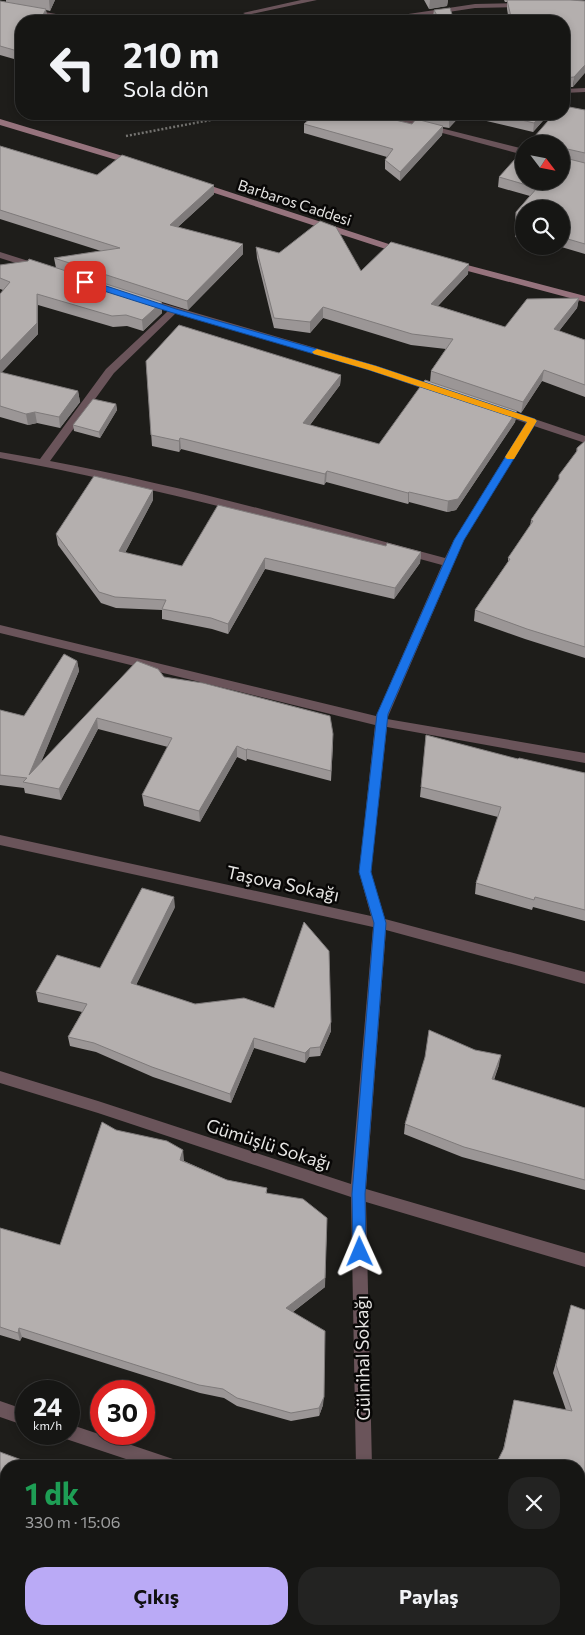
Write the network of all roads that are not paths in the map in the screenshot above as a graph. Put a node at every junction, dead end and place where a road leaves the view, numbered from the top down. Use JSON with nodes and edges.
{"nodes":[{"id":1,"x":313,"y":0,"type":"edge"},
{"id":2,"x":530,"y":4,"type":"edge"},
{"id":3,"x":0,"y":6,"type":"edge"},
{"id":4,"x":50,"y":15,"type":"edge"},
{"id":5,"x":234,"y":15,"type":"edge"},
{"id":6,"x":415,"y":15,"type":"edge"},
{"id":7,"x":585,"y":90,"type":"edge"},
{"id":8,"x":570,"y":91,"type":"edge"},
{"id":9,"x":399,"y":120,"type":"edge"},
{"id":10,"x":0,"y":122,"type":"edge"},
{"id":11,"x":515,"y":150,"type":"edge"},
{"id":12,"x":146,"y":167,"type":"edge"},
{"id":13,"x":193,"y":182,"type":"edge"},
{"id":14,"x":409,"y":253,"type":"edge"},
{"id":15,"x":0,"y":255,"type":"edge"},
{"id":16,"x":446,"y":262,"type":"edge"},
{"id":17,"x":52,"y":271,"type":"edge"},
{"id":18,"x":136,"y":298,"type":"edge"},
{"id":19,"x":585,"y":299,"type":"edge"},
{"id":20,"x":173,"y":310,"type":"junction"},
{"id":21,"x":448,"y":393,"type":"edge"},
{"id":22,"x":495,"y":408,"type":"edge"},
{"id":23,"x":532,"y":421,"type":"junction"},
{"id":24,"x":585,"y":440,"type":"edge"},
{"id":25,"x":0,"y":455,"type":"edge"},
{"id":26,"x":42,"y":464,"type":"junction"},
{"id":27,"x":449,"y":563,"type":"junction"},
{"id":28,"x":0,"y":629,"type":"edge"},
{"id":29,"x":382,"y":722,"type":"junction"},
{"id":30,"x":585,"y":758,"type":"edge"},
{"id":31,"x":0,"y":840,"type":"edge"},
{"id":32,"x":380,"y":923,"type":"junction"},
{"id":33,"x":585,"y":978,"type":"edge"},
{"id":34,"x":0,"y":1077,"type":"edge"},
{"id":35,"x":358,"y":1194,"type":"junction"},
{"id":36,"x":585,"y":1260,"type":"edge"},
{"id":37,"x":0,"y":1409,"type":"edge"},
{"id":38,"x":15,"y":1414,"type":"edge"},
{"id":39,"x":80,"y":1436,"type":"edge"},
{"id":40,"x":152,"y":1460,"type":"edge"},
{"id":41,"x":364,"y":1460,"type":"edge"}],
"edges":[{"from":1,"to":5,"type":"street"},
{"from":2,"to":6,"type":"street"},
{"from":3,"to":4,"type":"street"},
{"from":7,"to":8,"type":"street"},
{"from":9,"to":11,"type":"street"},
{"from":10,"to":12,"type":"street"},
{"from":13,"to":14,"type":"street","name":"Barbaros Caddesi"},
{"from":15,"to":17,"type":"street"},
{"from":16,"to":19,"type":"street"},
{"from":18,"to":20,"type":"street"},
{"from":20,"to":21,"type":"street"},
{"from":20,"to":26,"type":"street"},
{"from":22,"to":23,"type":"street"},
{"from":23,"to":24,"type":"street"},
{"from":23,"to":27,"type":"street","name":"Gülnihal Sokağı"},
{"from":25,"to":26,"type":"street"},
{"from":26,"to":27,"type":"street"},
{"from":27,"to":29,"type":"street","name":"Gülnihal Sokağı"},
{"from":28,"to":29,"type":"street"},
{"from":29,"to":30,"type":"street"},
{"from":29,"to":32,"type":"street","name":"Gülnihal Sokağı"},
{"from":31,"to":32,"type":"street","name":"Taşova Sokağı"},
{"from":32,"to":33,"type":"street","name":"Taşova Sokağı"},
{"from":32,"to":35,"type":"street","name":"Gülnihal Sokağı"},
{"from":34,"to":35,"type":"street","name":"Gümüşlü Sokağı"},
{"from":35,"to":36,"type":"street","name":"Gümüşlü Sokağı"},
{"from":35,"to":41,"type":"street","name":"Gülnihal Sokağı"},
{"from":37,"to":38,"type":"street"},
{"from":39,"to":40,"type":"street"}]}
